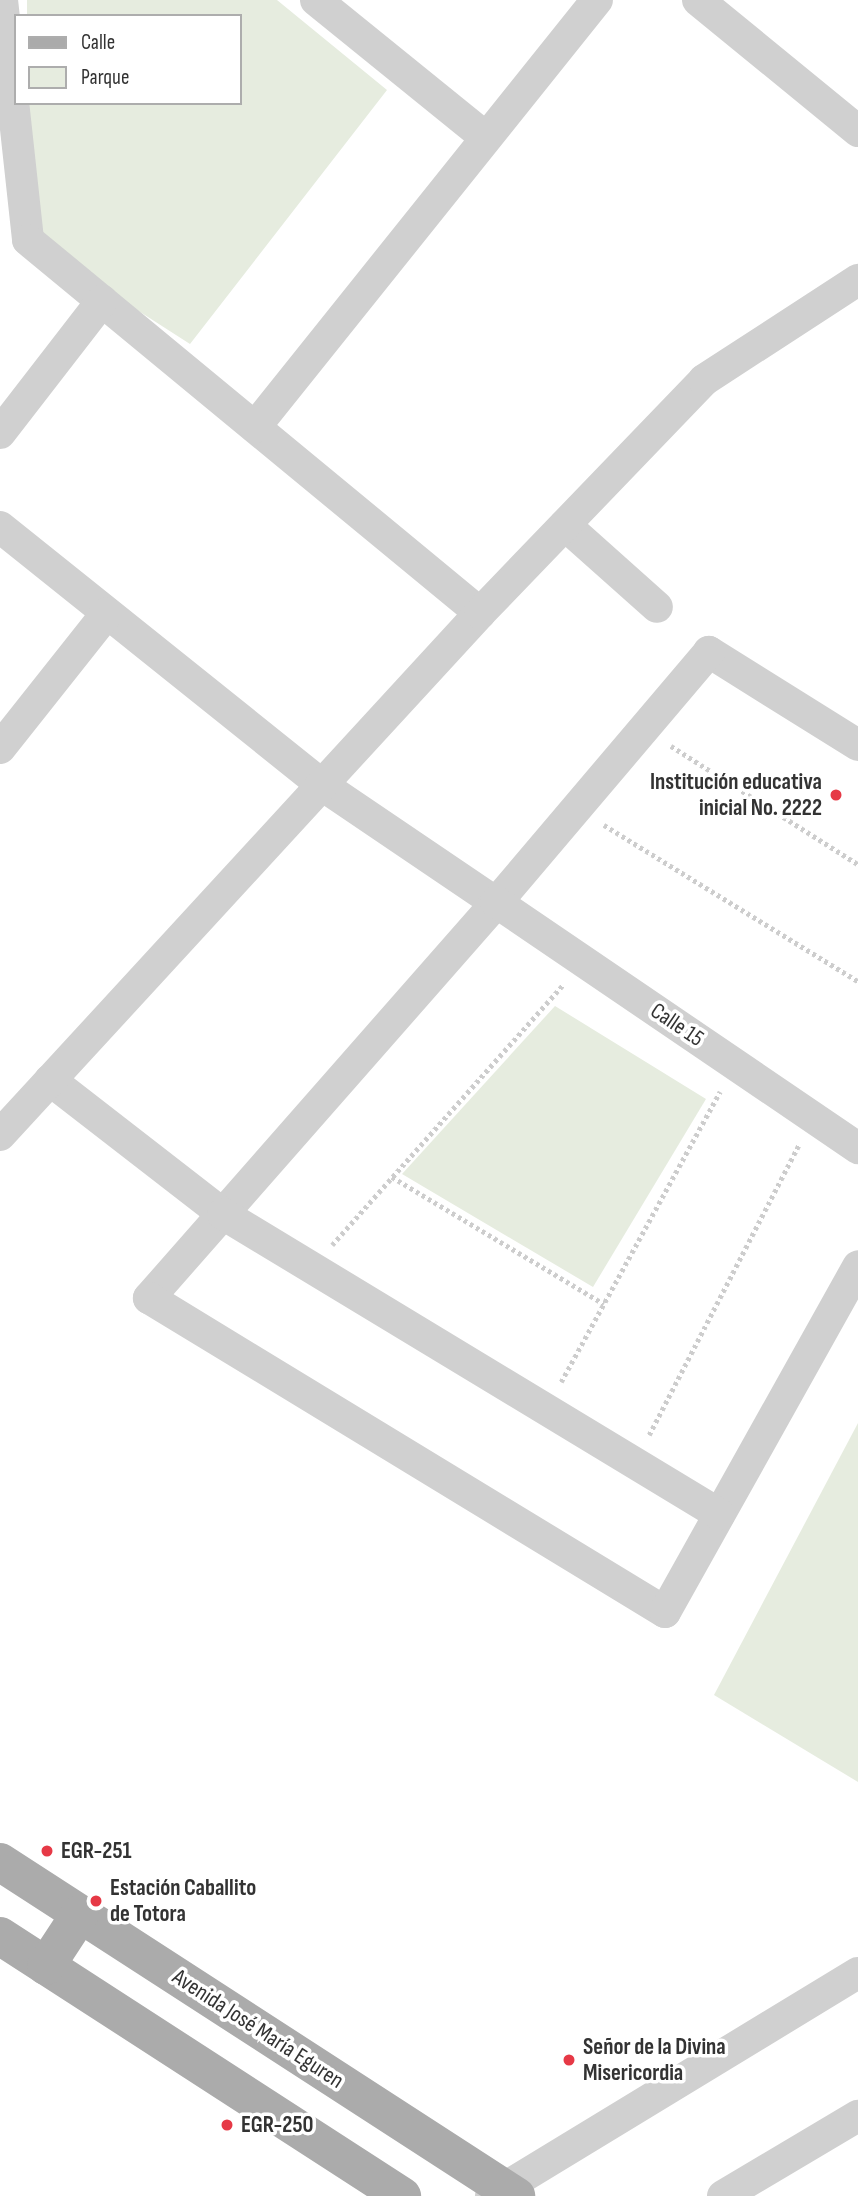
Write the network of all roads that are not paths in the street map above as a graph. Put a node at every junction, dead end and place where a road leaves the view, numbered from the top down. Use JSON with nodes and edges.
{"nodes":[{"id":1,"x":2,"y":0,"type":"edge"},
{"id":2,"x":316,"y":0,"type":"edge"},
{"id":3,"x":597,"y":0,"type":"edge"},
{"id":4,"x":698,"y":0,"type":"edge"},
{"id":5,"x":858,"y":131,"type":"edge"},
{"id":6,"x":485,"y":137,"type":"junction"},
{"id":7,"x":858,"y":280,"type":"edge"},
{"id":8,"x":102,"y":301,"type":"junction"},
{"id":9,"x":255,"y":427,"type":"junction"},
{"id":10,"x":0,"y":433,"type":"edge"},
{"id":11,"x":565,"y":524,"type":"junction"},
{"id":12,"x":0,"y":527,"type":"edge"},
{"id":13,"x":657,"y":607,"type":"dead end"},
{"id":14,"x":107,"y":612,"type":"junction"},
{"id":15,"x":480,"y":613,"type":"junction"},
{"id":16,"x":858,"y":745,"type":"edge"},
{"id":17,"x":0,"y":748,"type":"edge"},
{"id":18,"x":322,"y":785,"type":"junction"},
{"id":19,"x":496,"y":902,"type":"junction"},
{"id":20,"x":50,"y":1080,"type":"junction"},
{"id":21,"x":0,"y":1135,"type":"edge"},
{"id":22,"x":858,"y":1148,"type":"edge"},
{"id":23,"x":223,"y":1214,"type":"junction"},
{"id":24,"x":858,"y":1266,"type":"edge"},
{"id":25,"x":719,"y":1514,"type":"junction"},
{"id":26,"x":0,"y":1862,"type":"edge"},
{"id":27,"x":80,"y":1914,"type":"junction"},
{"id":28,"x":0,"y":1936,"type":"edge"},
{"id":29,"x":46,"y":1966,"type":"junction"},
{"id":30,"x":858,"y":1973,"type":"edge"},
{"id":31,"x":858,"y":2116,"type":"edge"},
{"id":32,"x":503,"y":2194,"type":"edge"},
{"id":33,"x":402,"y":2196,"type":"edge"},
{"id":34,"x":723,"y":2196,"type":"edge"}],
"edges":[{"from":1,"to":8,"type":"street"},
{"from":2,"to":6,"type":"street"},
{"from":3,"to":6,"type":"street"},
{"from":4,"to":5,"type":"street"},
{"from":6,"to":9,"type":"street"},
{"from":7,"to":11,"type":"street"},
{"from":8,"to":9,"type":"street"},
{"from":8,"to":10,"type":"street"},
{"from":9,"to":15,"type":"street"},
{"from":11,"to":13,"type":"street"},
{"from":11,"to":15,"type":"street"},
{"from":12,"to":14,"type":"street","name":"Calle 15"},
{"from":14,"to":17,"type":"street"},
{"from":14,"to":18,"type":"street","name":"Calle 15"},
{"from":15,"to":18,"type":"street"},
{"from":16,"to":19,"type":"street"},
{"from":18,"to":19,"type":"street","name":"Calle 15"},
{"from":18,"to":20,"type":"street"},
{"from":19,"to":22,"type":"street","name":"Calle 15"},
{"from":19,"to":23,"type":"street"},
{"from":20,"to":21,"type":"street"},
{"from":20,"to":23,"type":"street"},
{"from":23,"to":25,"type":"street"},
{"from":23,"to":25,"type":"street"},
{"from":24,"to":25,"type":"street"},
{"from":26,"to":27,"type":"main road","name":"Avenida José María Eguren"},
{"from":27,"to":29,"type":"main road"},
{"from":27,"to":32,"type":"main road","name":"Avenida José María Eguren"},
{"from":28,"to":29,"type":"main road"},
{"from":29,"to":33,"type":"main road"},
{"from":30,"to":32,"type":"street"},
{"from":31,"to":34,"type":"street"}]}
